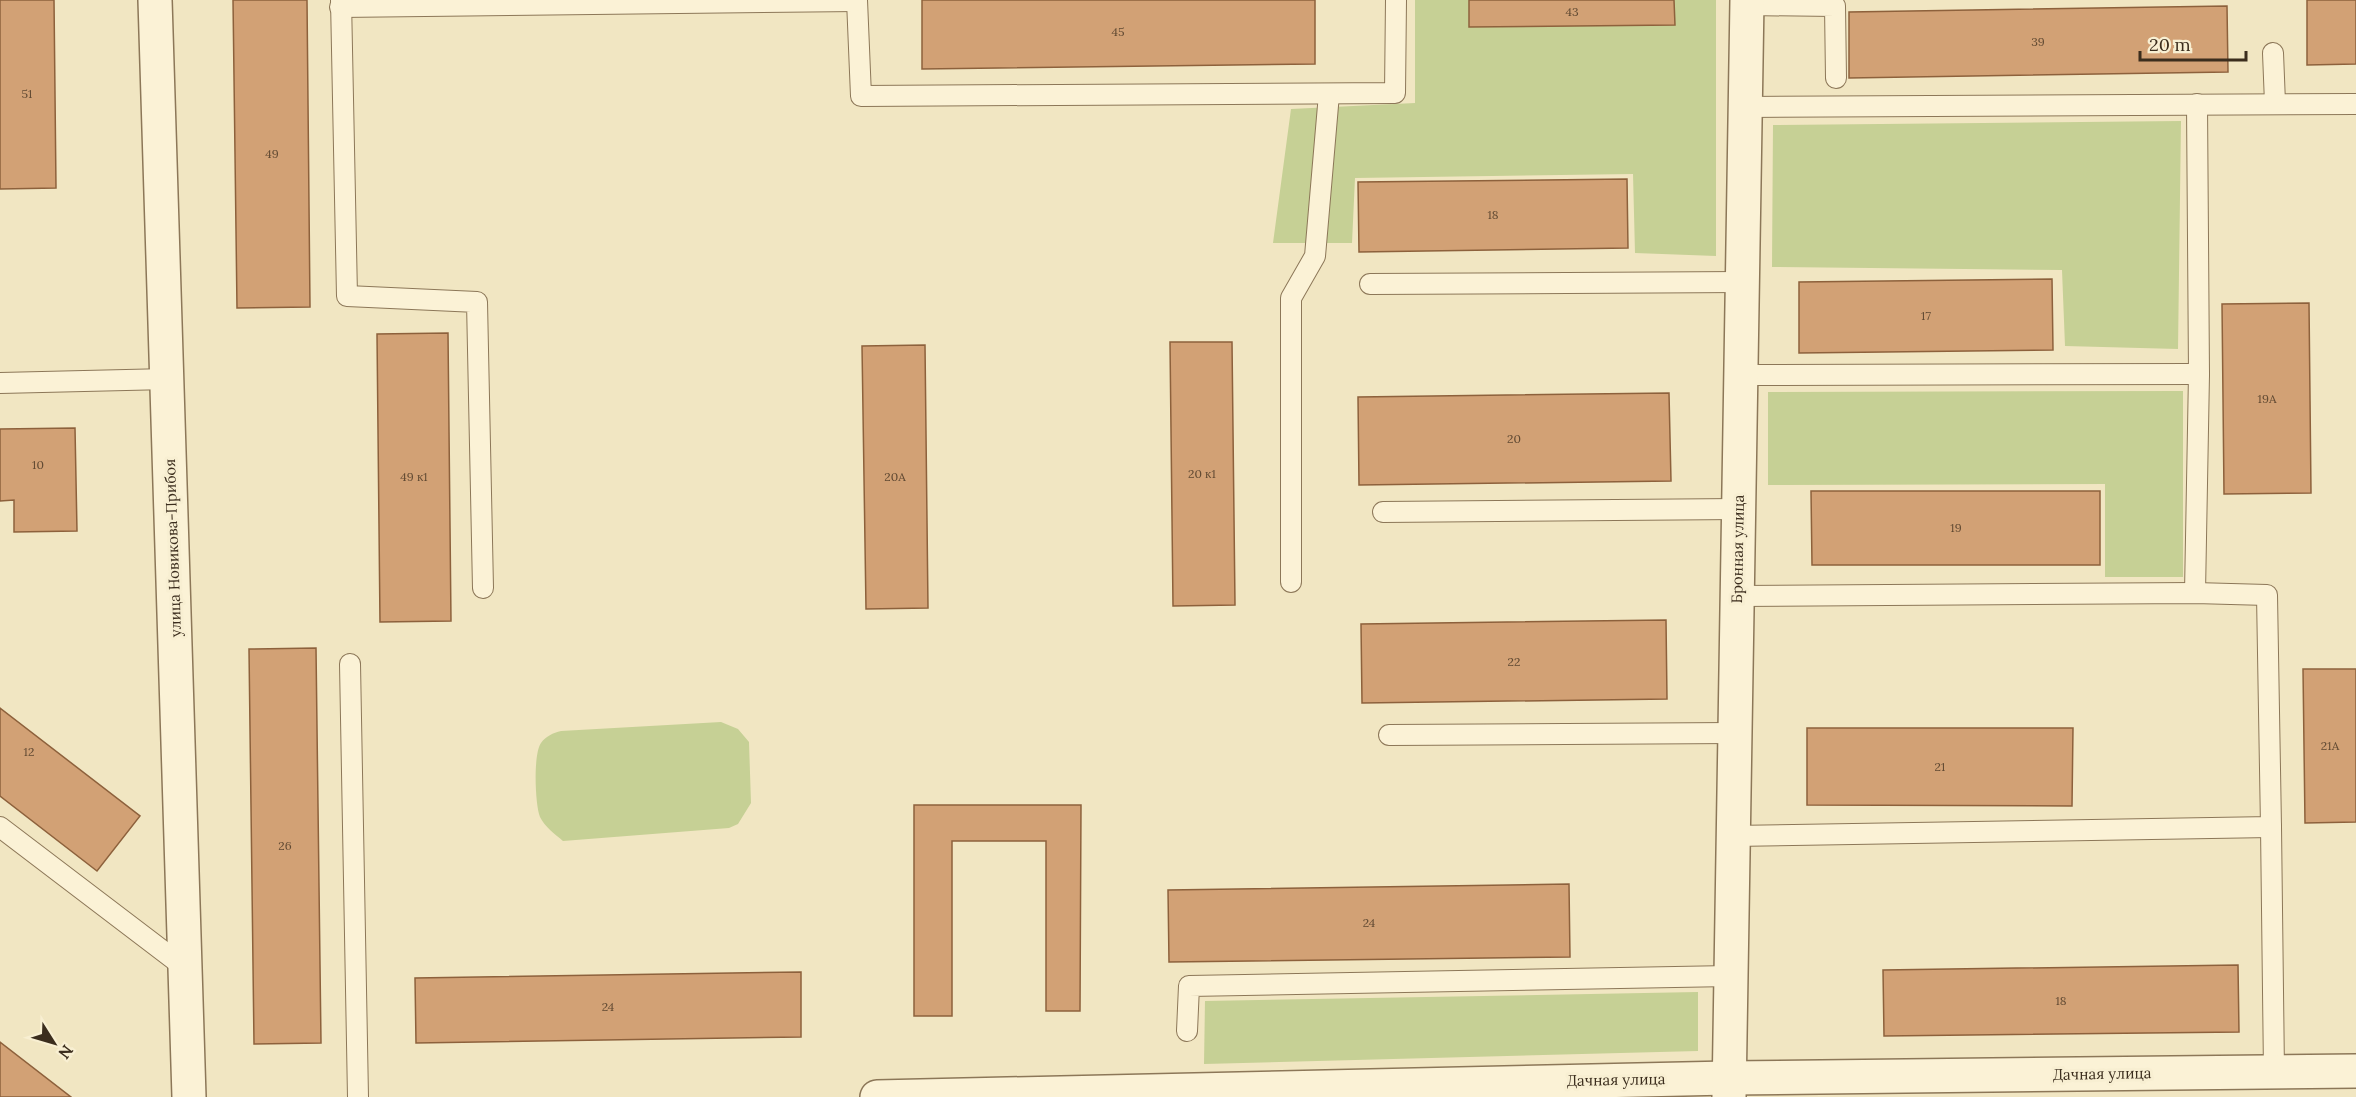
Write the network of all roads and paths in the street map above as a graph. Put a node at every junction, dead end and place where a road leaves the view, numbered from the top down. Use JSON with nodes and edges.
{"nodes":[{"id":1,"x":155,"y":0,"type":"edge"},
{"id":2,"x":857,"y":0,"type":"edge"},
{"id":3,"x":1396,"y":0,"type":"edge"},
{"id":4,"x":1747,"y":2,"type":"edge"},
{"id":5,"x":340,"y":4,"type":"edge"},
{"id":6,"x":2273,"y":53,"type":"dead end"},
{"id":7,"x":1836,"y":78,"type":"dead end"},
{"id":8,"x":1329,"y":94,"type":"junction"},
{"id":9,"x":2275,"y":103,"type":"junction"},
{"id":10,"x":2197,"y":104,"type":"junction"},
{"id":11,"x":2356,"y":104,"type":"edge"},
{"id":12,"x":1746,"y":107,"type":"junction"},
{"id":13,"x":1742,"y":282,"type":"junction"},
{"id":14,"x":1370,"y":284,"type":"dead end"},
{"id":15,"x":2199,"y":374,"type":"junction"},
{"id":16,"x":1741,"y":375,"type":"junction"},
{"id":17,"x":168,"y":379,"type":"junction"},
{"id":18,"x":0,"y":383,"type":"edge"},
{"id":19,"x":1738,"y":509,"type":"junction"},
{"id":20,"x":1383,"y":512,"type":"dead end"},
{"id":21,"x":1291,"y":582,"type":"dead end"},
{"id":22,"x":483,"y":588,"type":"dead end"},
{"id":23,"x":2195,"y":593,"type":"junction"},
{"id":24,"x":1737,"y":596,"type":"junction"},
{"id":25,"x":350,"y":664,"type":"dead end"},
{"id":26,"x":1734,"y":733,"type":"junction"},
{"id":27,"x":1389,"y":735,"type":"dead end"},
{"id":28,"x":0,"y":827,"type":"edge"},
{"id":29,"x":2271,"y":827,"type":"junction"},
{"id":30,"x":1733,"y":836,"type":"junction"},
{"id":31,"x":184,"y":967,"type":"junction"},
{"id":32,"x":1730,"y":976,"type":"junction"},
{"id":33,"x":1187,"y":1031,"type":"dead end"},
{"id":34,"x":2356,"y":1071,"type":"edge"},
{"id":35,"x":2274,"y":1072,"type":"junction"},
{"id":36,"x":1729,"y":1087,"type":"edge"},
{"id":37,"x":189,"y":1097,"type":"edge"},
{"id":38,"x":358,"y":1097,"type":"edge"},
{"id":39,"x":877,"y":1097,"type":"edge"}],
"edges":[{"from":1,"to":17,"type":"street","name":"улица Новикова-Прибоя"},
{"from":2,"to":5,"type":"lane"},
{"from":2,"to":8,"type":"lane"},
{"from":3,"to":8,"type":"lane"},
{"from":4,"to":7,"type":"lane"},
{"from":4,"to":12,"type":"street","name":"Бронная улица"},
{"from":5,"to":22,"type":"lane"},
{"from":6,"to":9,"type":"lane"},
{"from":8,"to":21,"type":"lane"},
{"from":9,"to":10,"type":"lane"},
{"from":9,"to":11,"type":"lane"},
{"from":10,"to":12,"type":"lane"},
{"from":10,"to":15,"type":"lane"},
{"from":12,"to":13,"type":"street","name":"Бронная улица"},
{"from":13,"to":14,"type":"lane"},
{"from":13,"to":16,"type":"street","name":"Бронная улица"},
{"from":15,"to":16,"type":"lane"},
{"from":15,"to":23,"type":"lane"},
{"from":16,"to":19,"type":"street","name":"Бронная улица"},
{"from":17,"to":18,"type":"lane"},
{"from":17,"to":31,"type":"street","name":"улица Новикова-Прибоя"},
{"from":19,"to":20,"type":"lane"},
{"from":19,"to":24,"type":"street","name":"Бронная улица"},
{"from":23,"to":24,"type":"lane"},
{"from":23,"to":29,"type":"lane"},
{"from":24,"to":26,"type":"street","name":"Бронная улица"},
{"from":25,"to":38,"type":"lane"},
{"from":26,"to":27,"type":"lane"},
{"from":26,"to":30,"type":"street","name":"Бронная улица"},
{"from":28,"to":31,"type":"lane"},
{"from":29,"to":30,"type":"lane"},
{"from":29,"to":35,"type":"lane"},
{"from":30,"to":32,"type":"street","name":"Бронная улица"},
{"from":31,"to":37,"type":"street","name":"улица Новикова-Прибоя"},
{"from":32,"to":33,"type":"lane"},
{"from":32,"to":36,"type":"street","name":"Бронная улица"},
{"from":34,"to":35,"type":"street","name":"Дачная улица"},
{"from":35,"to":36,"type":"street","name":"Дачная улица"},
{"from":36,"to":39,"type":"street","name":"Дачная улица"}]}
